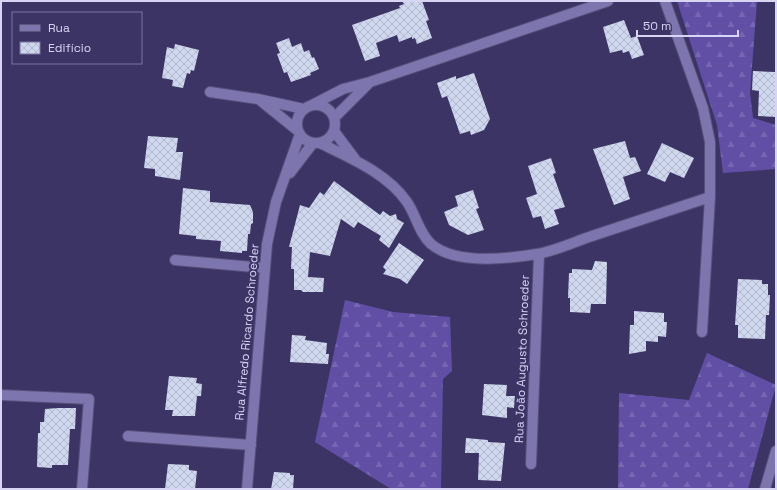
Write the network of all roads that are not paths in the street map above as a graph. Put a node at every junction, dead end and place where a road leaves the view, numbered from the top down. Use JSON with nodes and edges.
{"nodes":[{"id":1,"x":608,"y":1,"type":"edge"},
{"id":2,"x":665,"y":1,"type":"edge"},
{"id":3,"x":370,"y":82,"type":"junction"},
{"id":4,"x":210,"y":92,"type":"dead end"},
{"id":5,"x":258,"y":99,"type":"junction"},
{"id":6,"x":307,"y":108,"type":"junction"},
{"id":7,"x":334,"y":118,"type":"junction"},
{"id":8,"x":334,"y":131,"type":"junction"},
{"id":9,"x":299,"y":132,"type":"junction"},
{"id":10,"x":317,"y":143,"type":"junction"},
{"id":11,"x":358,"y":162,"type":"junction"},
{"id":12,"x":285,"y":180,"type":"junction"},
{"id":13,"x":710,"y":197,"type":"junction"},
{"id":14,"x":539,"y":254,"type":"junction"},
{"id":15,"x":175,"y":260,"type":"dead end"},
{"id":16,"x":264,"y":268,"type":"junction"},
{"id":17,"x":702,"y":332,"type":"dead end"},
{"id":18,"x":1,"y":395,"type":"edge"},
{"id":19,"x":128,"y":436,"type":"dead end"},
{"id":20,"x":251,"y":445,"type":"junction"},
{"id":21,"x":776,"y":451,"type":"edge"},
{"id":22,"x":531,"y":464,"type":"dead end"},
{"id":23,"x":82,"y":489,"type":"edge"},
{"id":24,"x":247,"y":489,"type":"edge"},
{"id":25,"x":765,"y":489,"type":"edge"}],
"edges":[{"from":1,"to":3,"type":"street"},
{"from":2,"to":13,"type":"street"},
{"from":3,"to":6,"type":"street"},
{"from":3,"to":7,"type":"street"},
{"from":4,"to":5,"type":"street"},
{"from":5,"to":6,"type":"street"},
{"from":5,"to":9,"type":"street"},
{"from":6,"to":7,"type":"street"},
{"from":6,"to":9,"type":"street"},
{"from":7,"to":8,"type":"street"},
{"from":8,"to":10,"type":"street"},
{"from":8,"to":11,"type":"street"},
{"from":9,"to":10,"type":"street"},
{"from":9,"to":12,"type":"street","name":"Rua Alfredo Ricardo Schroeder"},
{"from":10,"to":11,"type":"street"},
{"from":10,"to":12,"type":"street","name":"Rua Alfredo Ricardo Schroeder"},
{"from":11,"to":14,"type":"street"},
{"from":12,"to":16,"type":"street","name":"Rua Alfredo Ricardo Schroeder"},
{"from":13,"to":14,"type":"street"},
{"from":13,"to":17,"type":"street"},
{"from":14,"to":22,"type":"street","name":"Rua João Augusto Schroeder"},
{"from":15,"to":16,"type":"street"},
{"from":16,"to":20,"type":"street","name":"Rua Alfredo Ricardo Schroeder"},
{"from":18,"to":23,"type":"street"},
{"from":19,"to":20,"type":"street"},
{"from":20,"to":24,"type":"street","name":"Rua Alfredo Ricardo Schroeder"},
{"from":21,"to":25,"type":"street"}]}
